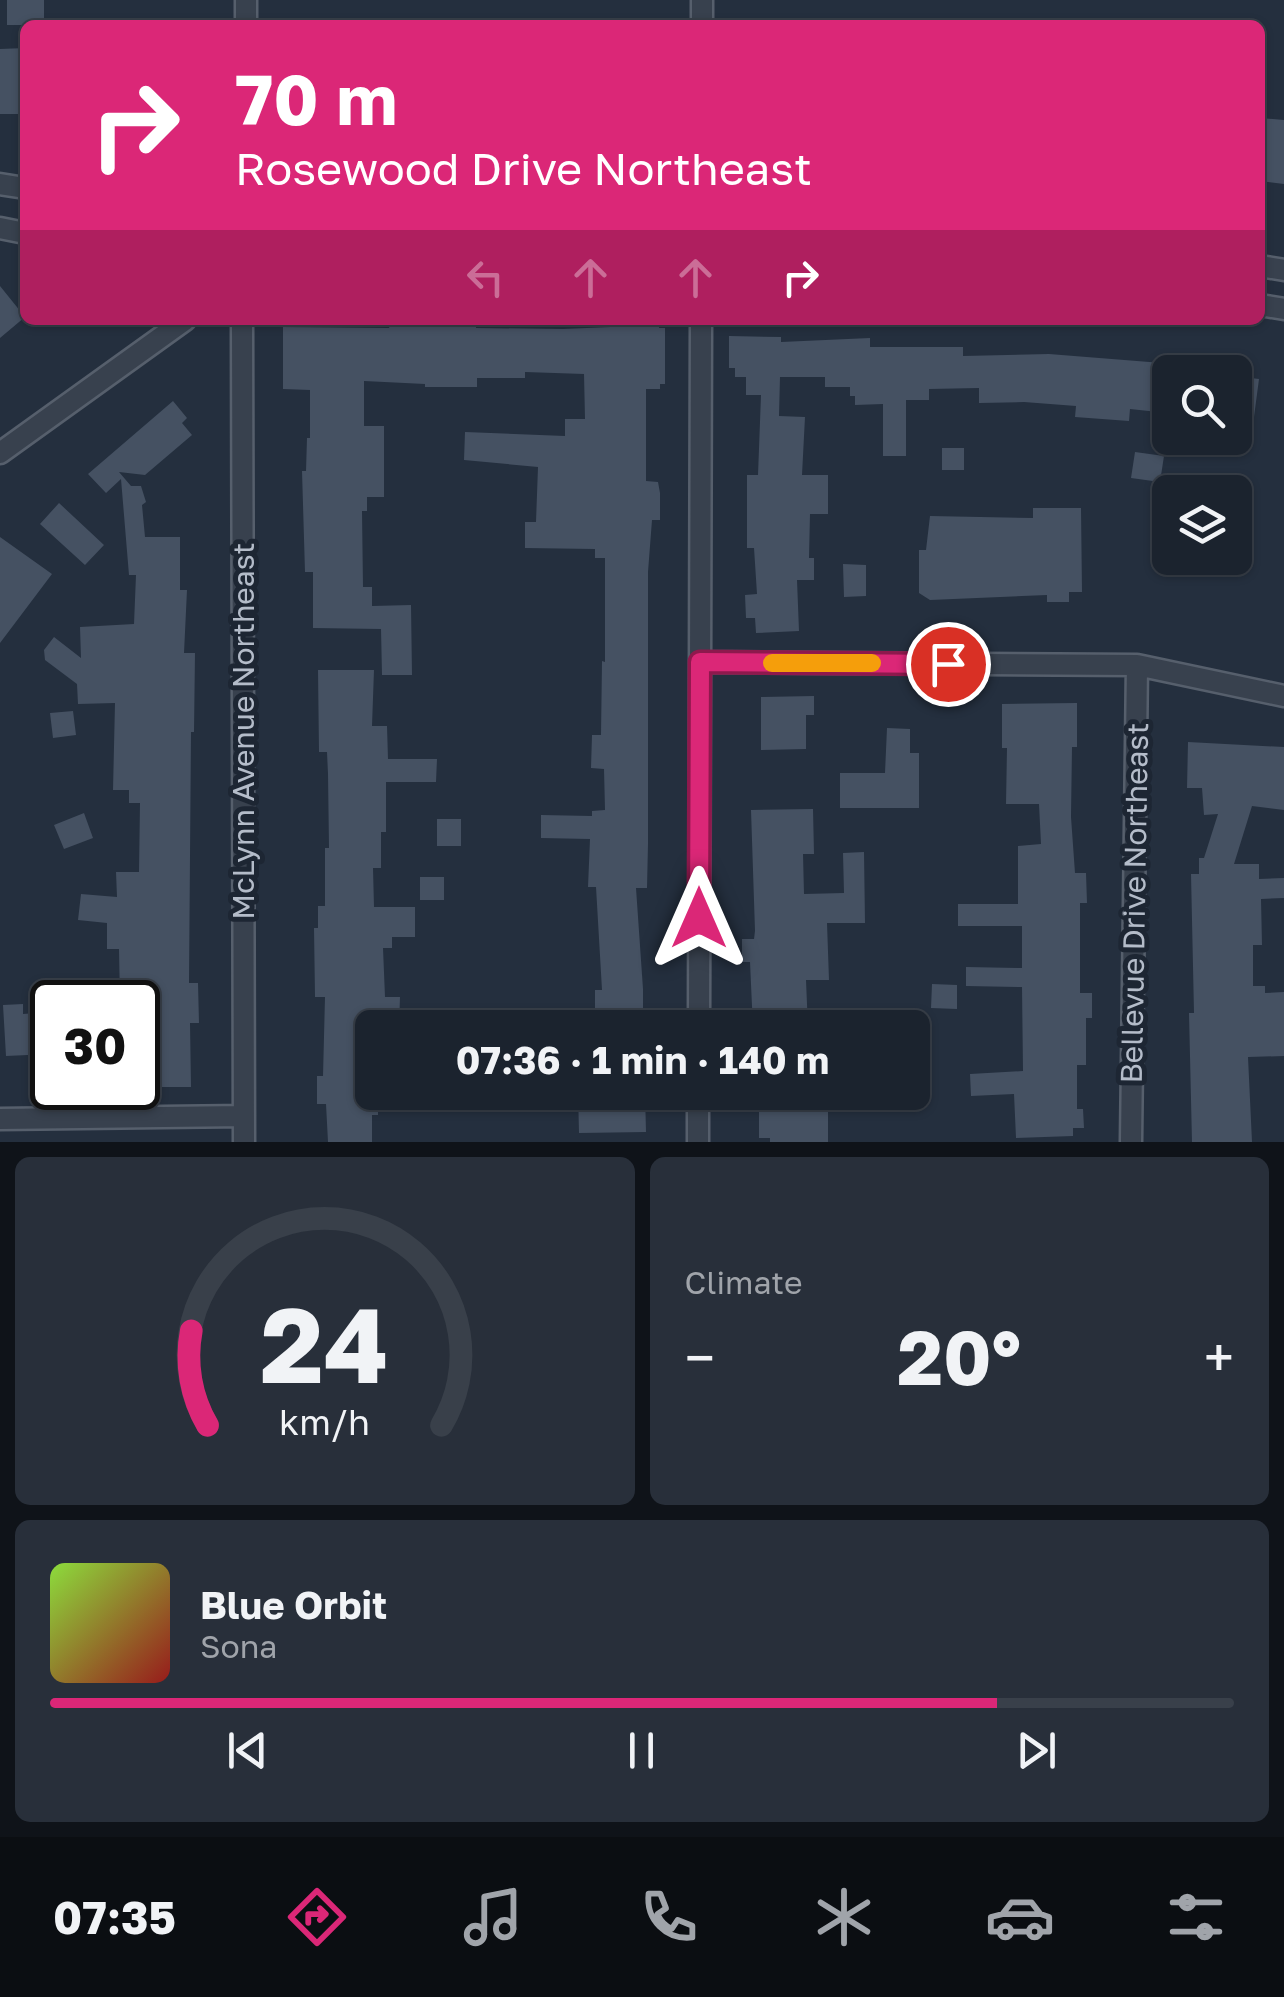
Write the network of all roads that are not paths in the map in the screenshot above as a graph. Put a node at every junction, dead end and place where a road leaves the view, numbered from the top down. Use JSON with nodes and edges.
{"nodes":[{"id":1,"x":178,"y":325,"type":"edge"},
{"id":2,"x":242,"y":325,"type":"edge"},
{"id":3,"x":701,"y":325,"type":"edge"},
{"id":4,"x":0,"y":453,"type":"edge"},
{"id":5,"x":700,"y":662,"type":"junction"},
{"id":6,"x":1137,"y":664,"type":"junction"},
{"id":7,"x":1284,"y":696,"type":"edge"},
{"id":8,"x":698,"y":1010,"type":"edge"},
{"id":9,"x":698,"y":1110,"type":"edge"},
{"id":10,"x":244,"y":1116,"type":"junction"},
{"id":11,"x":0,"y":1119,"type":"edge"},
{"id":12,"x":244,"y":1142,"type":"edge"},
{"id":13,"x":698,"y":1142,"type":"edge"},
{"id":14,"x":1131,"y":1142,"type":"edge"}],
"edges":[{"from":1,"to":4,"type":"street"},
{"from":2,"to":10,"type":"street","name":"McLynn Avenue Northeast"},
{"from":3,"to":5,"type":"street"},
{"from":5,"to":6,"type":"street"},
{"from":5,"to":8,"type":"street"},
{"from":6,"to":7,"type":"street"},
{"from":6,"to":14,"type":"street","name":"Bellevue Drive Northeast"},
{"from":9,"to":13,"type":"street"},
{"from":10,"to":11,"type":"street"},
{"from":10,"to":12,"type":"street","name":"McLynn Avenue Northeast"}]}
